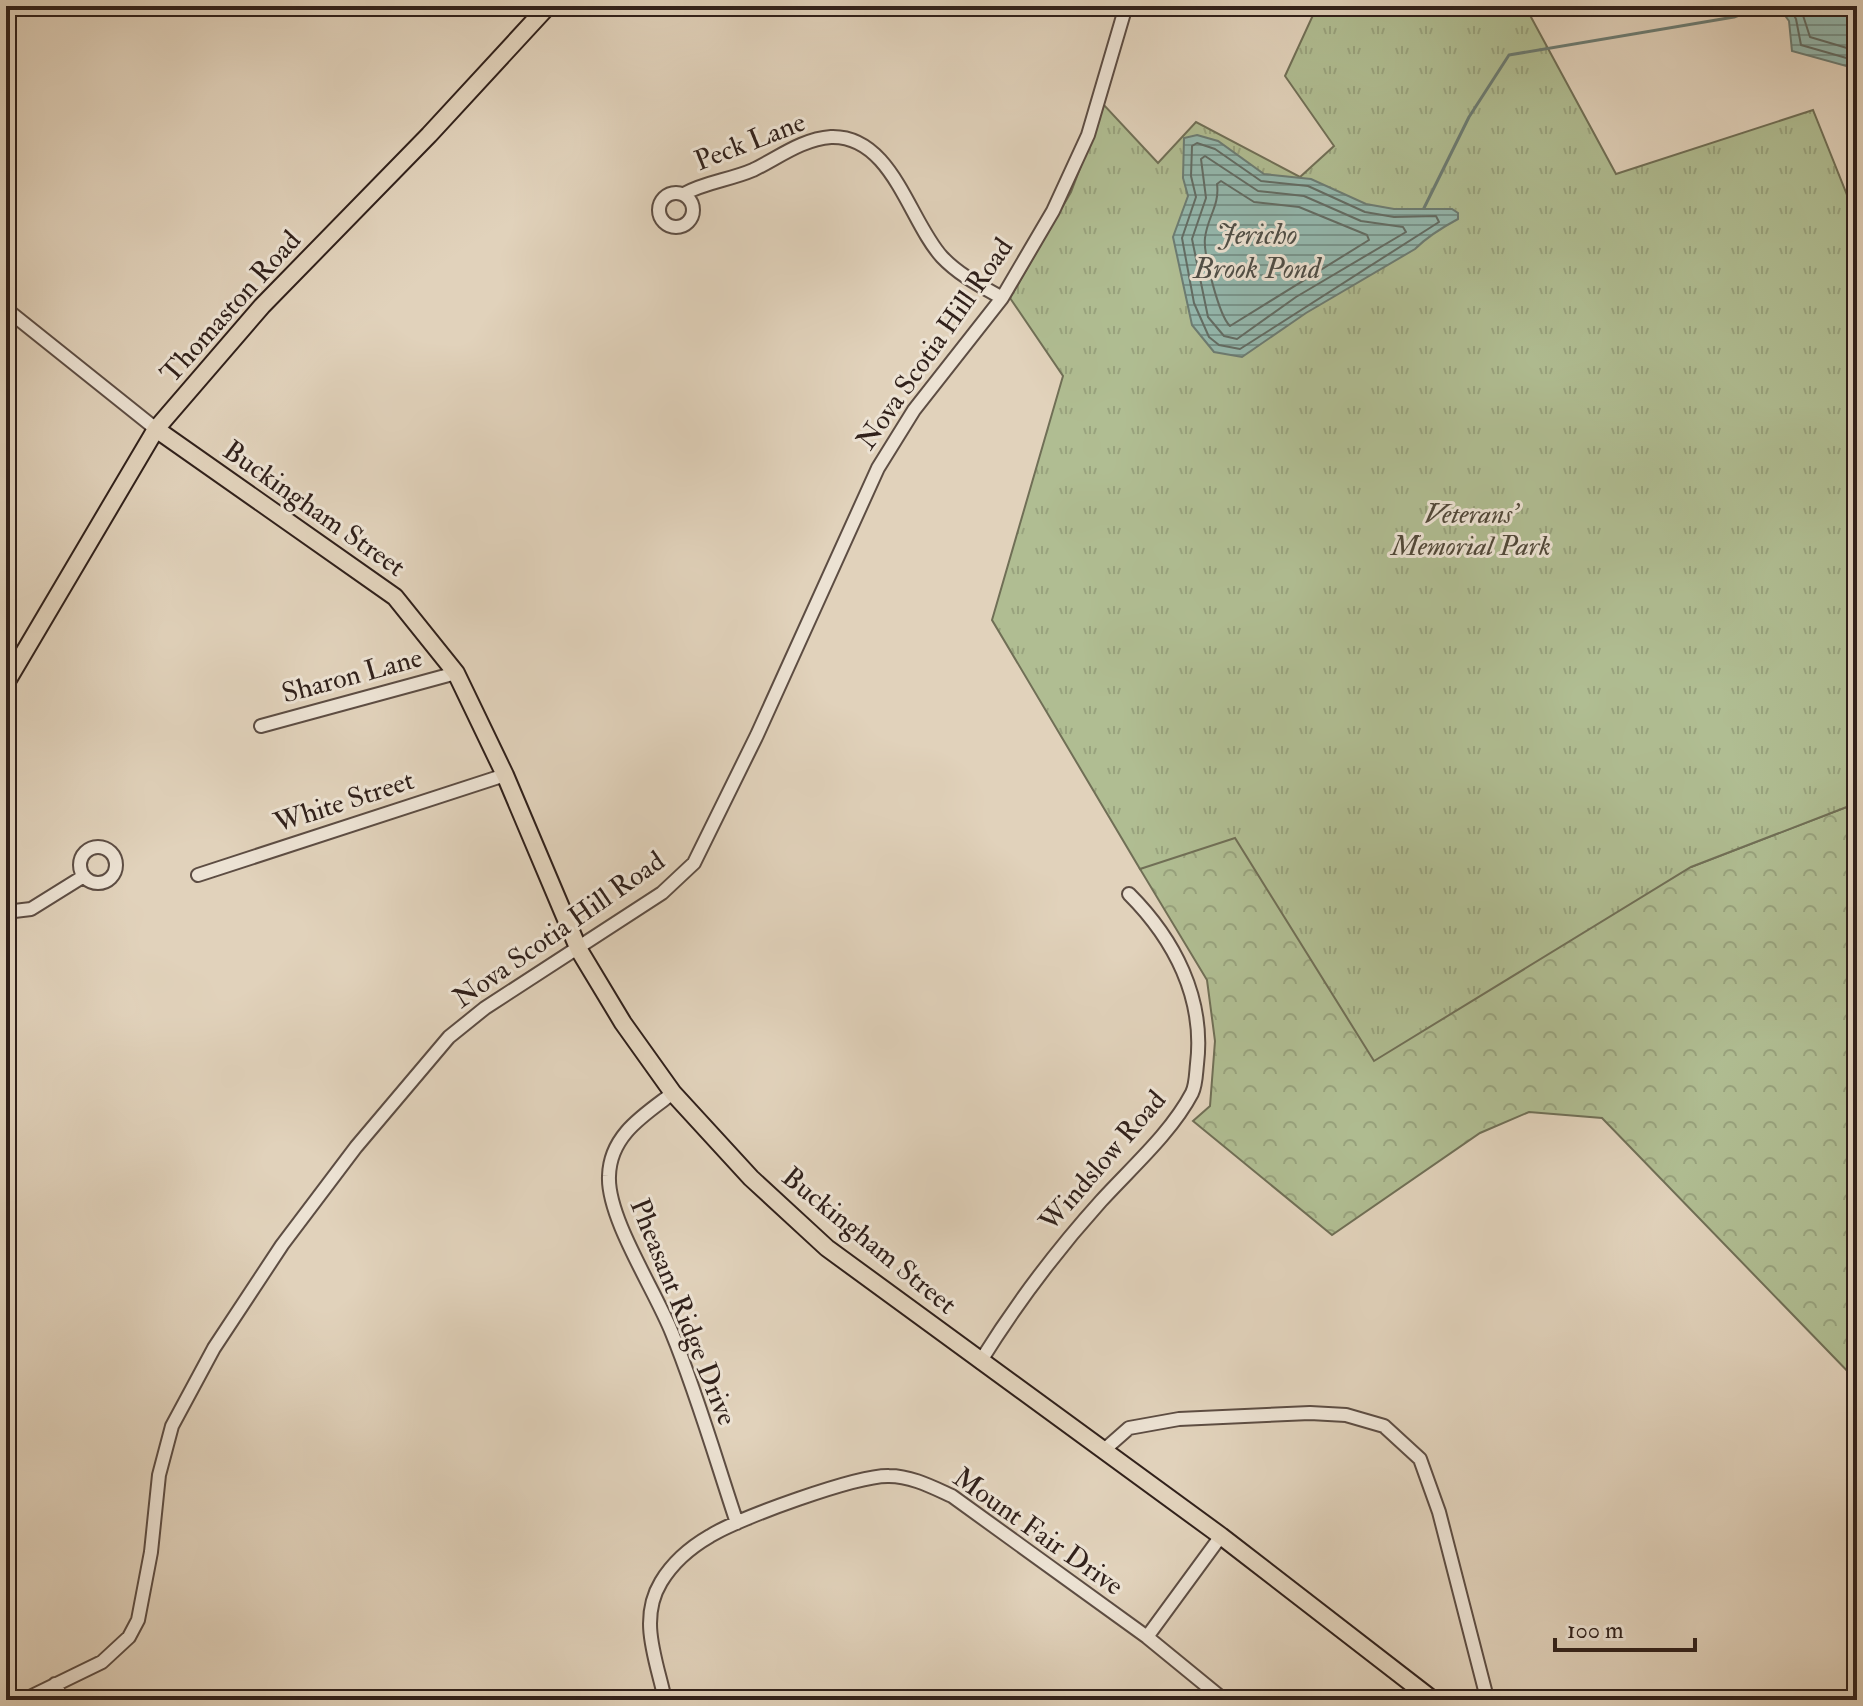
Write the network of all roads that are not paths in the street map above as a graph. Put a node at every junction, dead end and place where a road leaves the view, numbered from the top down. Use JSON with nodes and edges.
{"nodes":[{"id":1,"x":548,"y":6,"type":"edge"},
{"id":2,"x":1126,"y":6,"type":"edge"},
{"id":3,"x":684,"y":194,"type":"dead end"},
{"id":4,"x":1002,"y":298,"type":"junction"},
{"id":5,"x":6,"y":309,"type":"edge"},
{"id":6,"x":156,"y":429,"type":"junction"},
{"id":7,"x":456,"y":673,"type":"junction"},
{"id":8,"x":6,"y":683,"type":"edge"},
{"id":9,"x":261,"y":726,"type":"dead end"},
{"id":10,"x":505,"y":775,"type":"junction"},
{"id":11,"x":198,"y":875,"type":"dead end"},
{"id":12,"x":84,"y":876,"type":"dead end"},
{"id":13,"x":1129,"y":894,"type":"dead end"},
{"id":14,"x":6,"y":912,"type":"edge"},
{"id":15,"x":579,"y":950,"type":"junction"},
{"id":16,"x":673,"y":1093,"type":"junction"},
{"id":17,"x":980,"y":1362,"type":"junction"},
{"id":18,"x":1104,"y":1450,"type":"junction"},
{"id":19,"x":737,"y":1523,"type":"junction"},
{"id":20,"x":1221,"y":1536,"type":"junction"},
{"id":21,"x":1147,"y":1637,"type":"junction"},
{"id":22,"x":55,"y":1684,"type":"junction"},
{"id":23,"x":24,"y":1700,"type":"edge"},
{"id":24,"x":63,"y":1700,"type":"edge"},
{"id":25,"x":665,"y":1700,"type":"edge"},
{"id":26,"x":1224,"y":1700,"type":"edge"},
{"id":27,"x":1433,"y":1700,"type":"edge"},
{"id":28,"x":1484,"y":1700,"type":"edge"}],
"edges":[{"from":1,"to":6,"type":"main road","name":"Thomaston Road"},
{"from":2,"to":4,"type":"street","name":"Nova Scotia Hill Road"},
{"from":3,"to":4,"type":"street","name":"Peck Lane"},
{"from":4,"to":15,"type":"street","name":"Nova Scotia Hill Road"},
{"from":5,"to":6,"type":"street"},
{"from":6,"to":7,"type":"main road","name":"Buckingham Street"},
{"from":6,"to":8,"type":"main road","name":"Thomaston Road"},
{"from":7,"to":9,"type":"street","name":"Sharon Lane"},
{"from":7,"to":10,"type":"main road","name":"Buckingham Street"},
{"from":10,"to":11,"type":"street","name":"White Street"},
{"from":10,"to":15,"type":"main road","name":"Buckingham Street"},
{"from":12,"to":14,"type":"street"},
{"from":13,"to":17,"type":"street","name":"Windslow Road"},
{"from":15,"to":16,"type":"main road","name":"Buckingham Street"},
{"from":15,"to":22,"type":"street","name":"Nova Scotia Hill Road"},
{"from":16,"to":17,"type":"main road","name":"Buckingham Street"},
{"from":16,"to":19,"type":"street","name":"Pheasant Ridge Drive"},
{"from":17,"to":18,"type":"main road","name":"Buckingham Street"},
{"from":18,"to":20,"type":"main road","name":"Buckingham Street"},
{"from":18,"to":28,"type":"street"},
{"from":19,"to":21,"type":"street","name":"Mount Fair Drive"},
{"from":19,"to":25,"type":"street","name":"Mount Fair Drive"},
{"from":20,"to":21,"type":"street"},
{"from":20,"to":27,"type":"main road","name":"Buckingham Street"},
{"from":21,"to":26,"type":"street","name":"Mount Fair Drive"},
{"from":22,"to":23,"type":"street","name":"Nova Scotia Hill Road"},
{"from":22,"to":24,"type":"street"}]}
